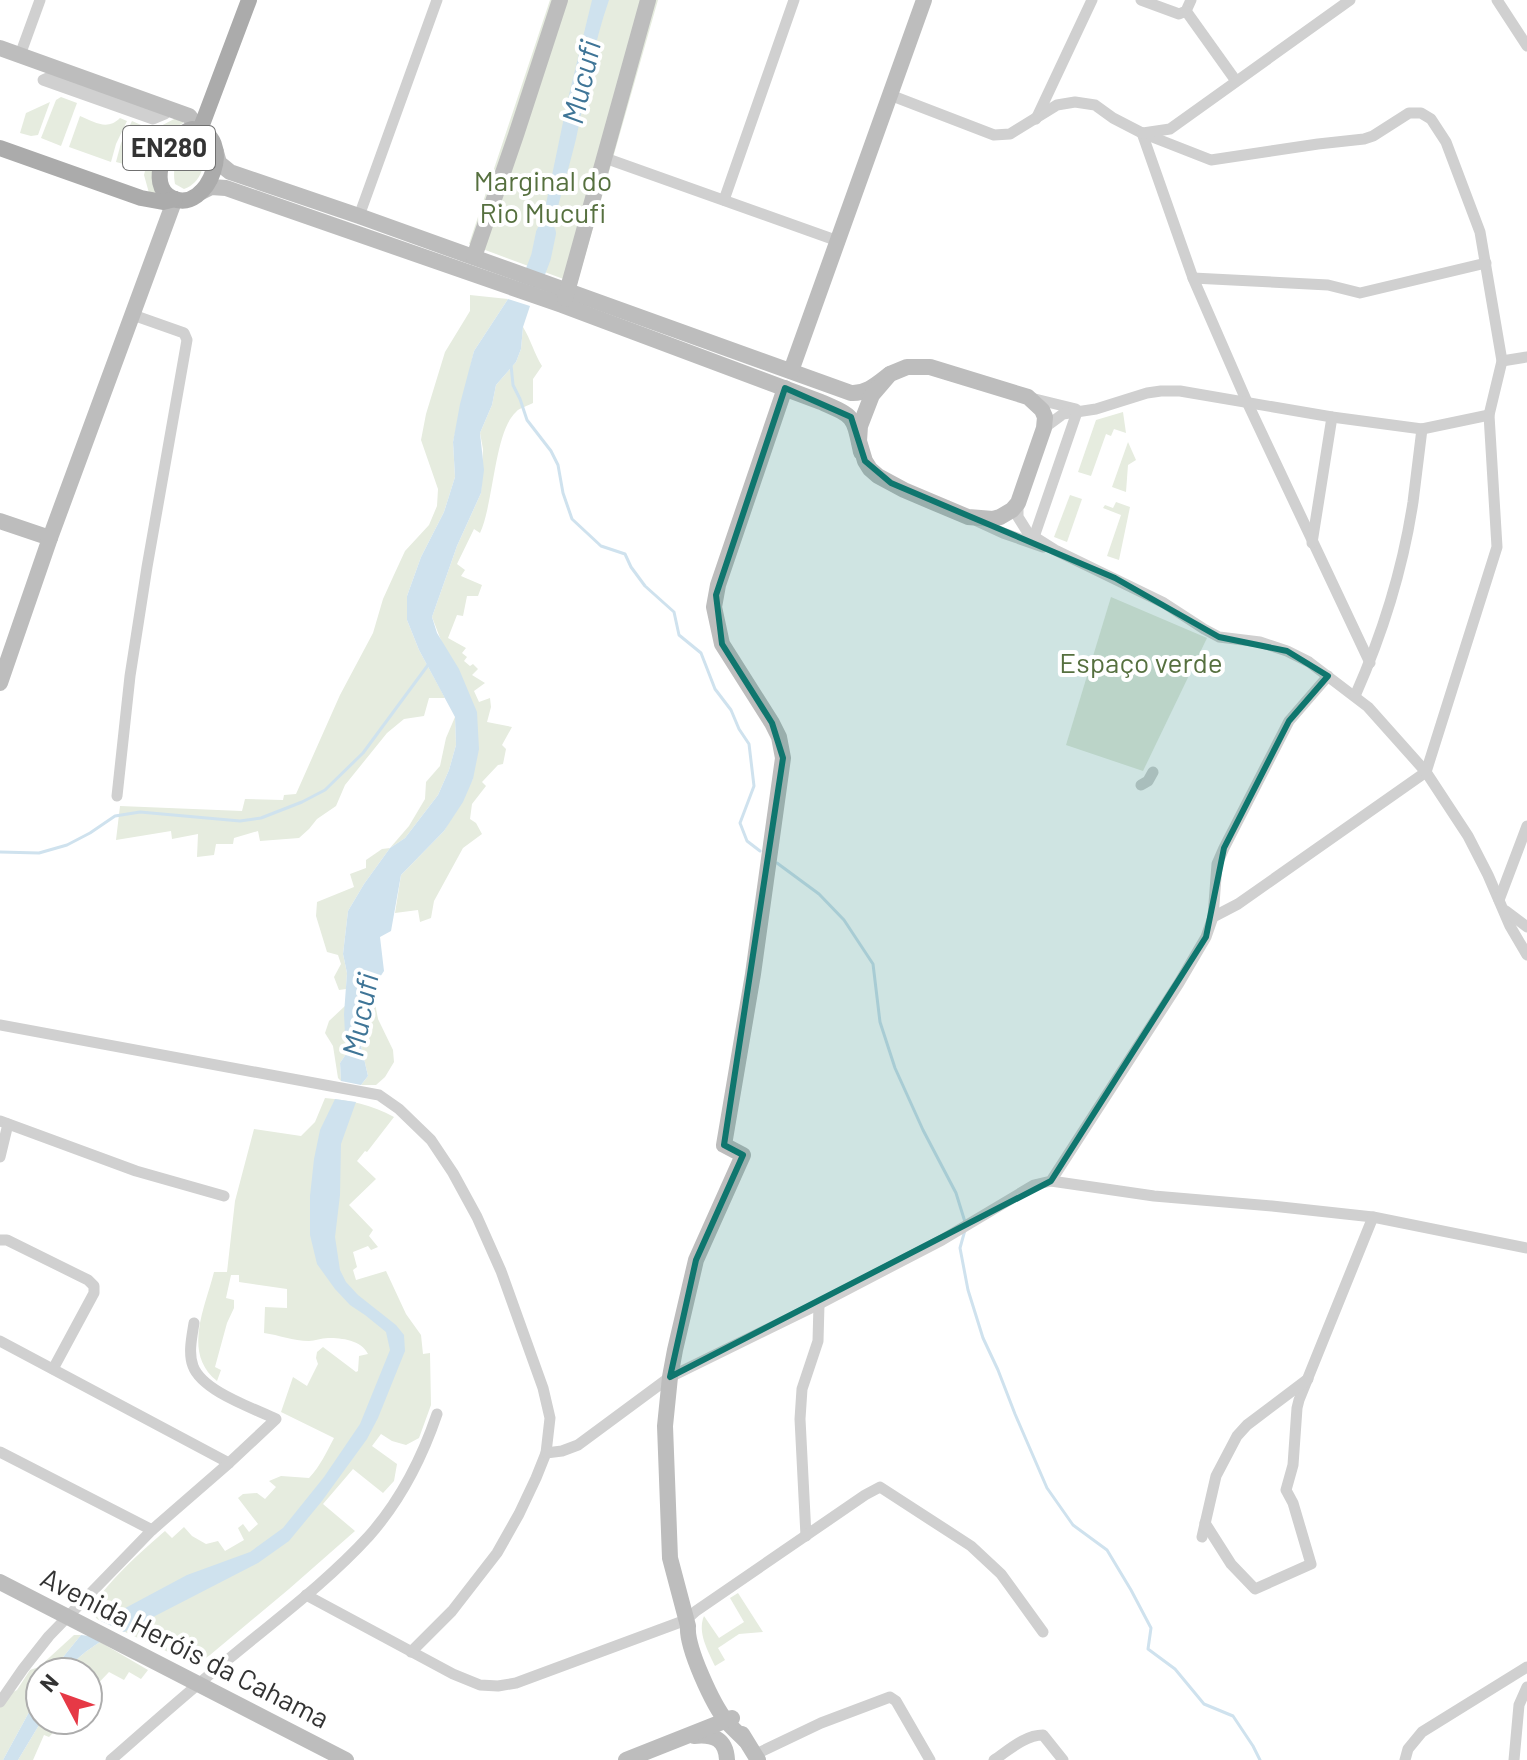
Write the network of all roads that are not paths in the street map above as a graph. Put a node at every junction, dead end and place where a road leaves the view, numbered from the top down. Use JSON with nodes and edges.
{"nodes":[{"id":1,"x":40,"y":0,"type":"edge"},
{"id":2,"x":249,"y":0,"type":"edge"},
{"id":3,"x":437,"y":0,"type":"edge"},
{"id":4,"x":560,"y":0,"type":"edge"},
{"id":5,"x":648,"y":0,"type":"edge"},
{"id":6,"x":794,"y":0,"type":"edge"},
{"id":7,"x":924,"y":0,"type":"edge"},
{"id":8,"x":1092,"y":0,"type":"edge"},
{"id":9,"x":1141,"y":0,"type":"edge"},
{"id":10,"x":1350,"y":0,"type":"edge"},
{"id":11,"x":1497,"y":0,"type":"edge"},
{"id":12,"x":1189,"y":5,"type":"edge"},
{"id":13,"x":1527,"y":46,"type":"edge"},
{"id":14,"x":2,"y":49,"type":"edge"},
{"id":15,"x":20,"y":55,"type":"junction"},
{"id":16,"x":43,"y":80,"type":"joint"},
{"id":17,"x":1236,"y":81,"type":"junction"},
{"id":18,"x":890,"y":95,"type":"junction"},
{"id":19,"x":1035,"y":120,"type":"junction"},
{"id":20,"x":200,"y":130,"type":"junction"},
{"id":21,"x":1142,"y":133,"type":"junction"},
{"id":22,"x":0,"y":148,"type":"edge"},
{"id":23,"x":216,"y":152,"type":"junction"},
{"id":24,"x":605,"y":158,"type":"junction"},
{"id":25,"x":201,"y":192,"type":"junction"},
{"id":26,"x":175,"y":199,"type":"junction"},
{"id":27,"x":724,"y":200,"type":"junction"},
{"id":28,"x":359,"y":216,"type":"junction"},
{"id":29,"x":838,"y":241,"type":"junction"},
{"id":30,"x":474,"y":257,"type":"junction"},
{"id":31,"x":1486,"y":263,"type":"junction"},
{"id":32,"x":1193,"y":278,"type":"junction"},
{"id":33,"x":511,"y":279,"type":"junction"},
{"id":34,"x":565,"y":298,"type":"junction"},
{"id":35,"x":133,"y":315,"type":"junction"},
{"id":36,"x":1527,"y":357,"type":"edge"},
{"id":37,"x":1502,"y":361,"type":"junction"},
{"id":38,"x":791,"y":371,"type":"junction"},
{"id":39,"x":890,"y":374,"type":"junction"},
{"id":40,"x":785,"y":388,"type":"junction"},
{"id":41,"x":1028,"y":397,"type":"junction"},
{"id":42,"x":1247,"y":402,"type":"junction"},
{"id":43,"x":1081,"y":412,"type":"junction"},
{"id":44,"x":1489,"y":415,"type":"junction"},
{"id":45,"x":1332,"y":417,"type":"junction"},
{"id":46,"x":1044,"y":428,"type":"junction"},
{"id":47,"x":1422,"y":429,"type":"junction"},
{"id":48,"x":861,"y":452,"type":"junction"},
{"id":49,"x":1018,"y":503,"type":"junction"},
{"id":50,"x":968,"y":517,"type":"junction"},
{"id":51,"x":0,"y":521,"type":"edge"},
{"id":52,"x":1034,"y":537,"type":"junction"},
{"id":53,"x":50,"y":538,"type":"junction"},
{"id":54,"x":1312,"y":543,"type":"junction"},
{"id":55,"x":1055,"y":550,"type":"junction"},
{"id":56,"x":1370,"y":663,"type":"junction"},
{"id":57,"x":1328,"y":676,"type":"junction"},
{"id":58,"x":0,"y":683,"type":"edge"},
{"id":59,"x":1355,"y":696,"type":"junction"},
{"id":60,"x":1153,"y":772,"type":"dead end"},
{"id":61,"x":1426,"y":772,"type":"junction"},
{"id":62,"x":1141,"y":785,"type":"dead end"},
{"id":63,"x":117,"y":796,"type":"dead end"},
{"id":64,"x":1527,"y":826,"type":"edge"},
{"id":65,"x":1501,"y":905,"type":"junction"},
{"id":66,"x":1213,"y":917,"type":"junction"},
{"id":67,"x":1527,"y":927,"type":"edge"},
{"id":68,"x":1527,"y":955,"type":"edge"},
{"id":69,"x":0,"y":1025,"type":"edge"},
{"id":70,"x":4,"y":1123,"type":"edge"},
{"id":71,"x":0,"y":1157,"type":"edge"},
{"id":72,"x":1051,"y":1181,"type":"junction"},
{"id":73,"x":224,"y":1196,"type":"dead end"},
{"id":74,"x":1373,"y":1217,"type":"junction"},
{"id":75,"x":0,"y":1240,"type":"edge"},
{"id":76,"x":1527,"y":1248,"type":"edge"},
{"id":77,"x":819,"y":1304,"type":"junction"},
{"id":78,"x":194,"y":1323,"type":"dead end"},
{"id":79,"x":0,"y":1341,"type":"edge"},
{"id":80,"x":53,"y":1369,"type":"junction"},
{"id":81,"x":670,"y":1377,"type":"junction"},
{"id":82,"x":1308,"y":1379,"type":"junction"},
{"id":83,"x":437,"y":1414,"type":"dead end"},
{"id":84,"x":0,"y":1452,"type":"edge"},
{"id":85,"x":546,"y":1453,"type":"junction"},
{"id":86,"x":229,"y":1463,"type":"junction"},
{"id":87,"x":1205,"y":1523,"type":"junction"},
{"id":88,"x":152,"y":1530,"type":"junction"},
{"id":89,"x":806,"y":1536,"type":"junction"},
{"id":90,"x":1202,"y":1537,"type":"dead end"},
{"id":91,"x":0,"y":1582,"type":"edge"},
{"id":92,"x":306,"y":1595,"type":"junction"},
{"id":93,"x":69,"y":1616,"type":"junction"},
{"id":94,"x":690,"y":1619,"type":"junction"},
{"id":95,"x":1043,"y":1632,"type":"dead end"},
{"id":96,"x":411,"y":1652,"type":"junction"},
{"id":97,"x":1527,"y":1667,"type":"edge"},
{"id":98,"x":198,"y":1684,"type":"junction"},
{"id":99,"x":1527,"y":1687,"type":"edge"},
{"id":100,"x":0,"y":1702,"type":"edge"},
{"id":101,"x":730,"y":1719,"type":"junction"},
{"id":102,"x":689,"y":1737,"type":"junction"},
{"id":103,"x":752,"y":1752,"type":"edge"},
{"id":104,"x":111,"y":1760,"type":"edge"},
{"id":105,"x":346,"y":1760,"type":"edge"},
{"id":106,"x":626,"y":1760,"type":"edge"},
{"id":107,"x":727,"y":1760,"type":"edge"},
{"id":108,"x":930,"y":1760,"type":"edge"},
{"id":109,"x":994,"y":1760,"type":"edge"},
{"id":110,"x":1063,"y":1760,"type":"edge"},
{"id":111,"x":1405,"y":1760,"type":"edge"},
{"id":112,"x":1514,"y":1760,"type":"edge"}],
"edges":[{"from":1,"to":15,"type":"street"},
{"from":2,"to":20,"type":"main road","number":"EN280"},
{"from":3,"to":28,"type":"street"},
{"from":4,"to":30,"type":"street"},
{"from":5,"to":24,"type":"street"},
{"from":6,"to":27,"type":"street"},
{"from":7,"to":18,"type":"street"},
{"from":8,"to":19,"type":"street"},
{"from":9,"to":12,"type":"street"},
{"from":10,"to":17,"type":"street"},
{"from":11,"to":13,"type":"street"},
{"from":12,"to":17,"type":"street"},
{"from":14,"to":15,"type":"street"},
{"from":15,"to":20,"type":"street"},
{"from":16,"to":16,"type":"street"},
{"from":17,"to":21,"type":"street"},
{"from":18,"to":19,"type":"street"},
{"from":18,"to":29,"type":"street"},
{"from":19,"to":21,"type":"street"},
{"from":20,"to":23,"type":"main road","number":"EN280"},
{"from":20,"to":26,"type":"main road","number":"EN280"},
{"from":21,"to":31,"type":"street"},
{"from":21,"to":32,"type":"street"},
{"from":22,"to":26,"type":"main road","number":"EN280"},
{"from":23,"to":25,"type":"main road","number":"EN280"},
{"from":23,"to":28,"type":"street"},
{"from":24,"to":27,"type":"street"},
{"from":24,"to":34,"type":"street"},
{"from":25,"to":26,"type":"main road","number":"EN280"},
{"from":25,"to":33,"type":"street"},
{"from":26,"to":35,"type":"street"},
{"from":27,"to":29,"type":"street"},
{"from":28,"to":30,"type":"street"},
{"from":29,"to":38,"type":"street"},
{"from":30,"to":33,"type":"street"},
{"from":31,"to":32,"type":"street"},
{"from":31,"to":37,"type":"street"},
{"from":32,"to":42,"type":"street"},
{"from":33,"to":34,"type":"street"},
{"from":34,"to":38,"type":"street"},
{"from":34,"to":40,"type":"street"},
{"from":35,"to":53,"type":"street"},
{"from":35,"to":63,"type":"street"},
{"from":36,"to":37,"type":"street"},
{"from":37,"to":44,"type":"street"},
{"from":38,"to":39,"type":"street"},
{"from":38,"to":40,"type":"street"},
{"from":39,"to":41,"type":"street"},
{"from":39,"to":48,"type":"street"},
{"from":40,"to":48,"type":"street"},
{"from":40,"to":81,"type":"street"},
{"from":41,"to":43,"type":"street"},
{"from":41,"to":46,"type":"street"},
{"from":42,"to":43,"type":"street"},
{"from":42,"to":45,"type":"street"},
{"from":42,"to":54,"type":"street"},
{"from":43,"to":46,"type":"street"},
{"from":43,"to":52,"type":"street"},
{"from":44,"to":47,"type":"street"},
{"from":44,"to":61,"type":"street"},
{"from":45,"to":47,"type":"street"},
{"from":45,"to":54,"type":"street"},
{"from":46,"to":49,"type":"street"},
{"from":47,"to":56,"type":"street"},
{"from":48,"to":50,"type":"street"},
{"from":49,"to":50,"type":"street"},
{"from":49,"to":52,"type":"street"},
{"from":50,"to":55,"type":"street"},
{"from":51,"to":53,"type":"street"},
{"from":52,"to":55,"type":"street"},
{"from":53,"to":58,"type":"street"},
{"from":54,"to":56,"type":"street"},
{"from":55,"to":57,"type":"street"},
{"from":56,"to":59,"type":"street"},
{"from":57,"to":59,"type":"street"},
{"from":57,"to":66,"type":"street"},
{"from":59,"to":61,"type":"street"},
{"from":60,"to":62,"type":"street"},
{"from":61,"to":65,"type":"street"},
{"from":61,"to":66,"type":"street"},
{"from":64,"to":65,"type":"street"},
{"from":65,"to":67,"type":"street"},
{"from":65,"to":68,"type":"street"},
{"from":66,"to":72,"type":"street"},
{"from":69,"to":85,"type":"street"},
{"from":70,"to":71,"type":"street"},
{"from":70,"to":73,"type":"street"},
{"from":72,"to":74,"type":"street"},
{"from":72,"to":77,"type":"street"},
{"from":74,"to":76,"type":"street"},
{"from":74,"to":82,"type":"street"},
{"from":75,"to":80,"type":"street"},
{"from":77,"to":81,"type":"street"},
{"from":77,"to":89,"type":"street"},
{"from":78,"to":86,"type":"street"},
{"from":79,"to":80,"type":"street"},
{"from":80,"to":86,"type":"street"},
{"from":81,"to":85,"type":"street"},
{"from":81,"to":94,"type":"street"},
{"from":82,"to":87,"type":"street"},
{"from":82,"to":87,"type":"street"},
{"from":83,"to":92,"type":"street"},
{"from":84,"to":88,"type":"street"},
{"from":85,"to":96,"type":"street"},
{"from":86,"to":88,"type":"street"},
{"from":87,"to":90,"type":"street"},
{"from":88,"to":93,"type":"street"},
{"from":89,"to":94,"type":"street"},
{"from":89,"to":95,"type":"street"},
{"from":91,"to":93,"type":"street","name":"Avenida Heróis da Cahama"},
{"from":92,"to":96,"type":"street"},
{"from":92,"to":98,"type":"street"},
{"from":93,"to":98,"type":"street","name":"Avenida Heróis da Cahama"},
{"from":93,"to":100,"type":"street"},
{"from":94,"to":96,"type":"street"},
{"from":94,"to":101,"type":"street"},
{"from":97,"to":111,"type":"street"},
{"from":98,"to":104,"type":"street"},
{"from":98,"to":105,"type":"street","name":"Avenida Heróis da Cahama"},
{"from":99,"to":112,"type":"street"},
{"from":101,"to":102,"type":"street"},
{"from":101,"to":103,"type":"street"},
{"from":102,"to":106,"type":"street"},
{"from":102,"to":107,"type":"street"},
{"from":103,"to":108,"type":"street"},
{"from":109,"to":110,"type":"street"}]}
